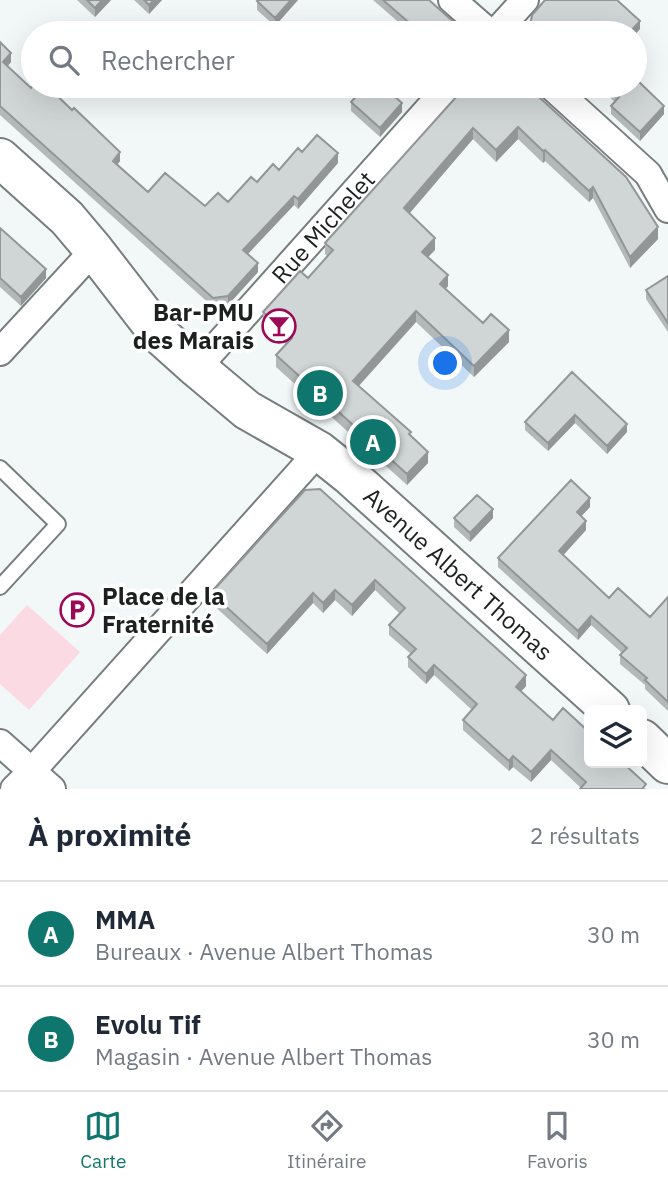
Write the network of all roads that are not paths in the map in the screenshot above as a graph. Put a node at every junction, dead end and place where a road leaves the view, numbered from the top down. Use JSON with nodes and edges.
{"nodes":[{"id":1,"x":452,"y":0,"type":"edge"},
{"id":2,"x":525,"y":0,"type":"edge"},
{"id":3,"x":478,"y":21,"type":"edge"},
{"id":4,"x":505,"y":21,"type":"edge"},
{"id":5,"x":438,"y":98,"type":"edge"},
{"id":6,"x":564,"y":98,"type":"edge"},
{"id":7,"x":0,"y":158,"type":"edge"},
{"id":8,"x":665,"y":199,"type":"edge"},
{"id":9,"x":94,"y":250,"type":"junction"},
{"id":10,"x":0,"y":352,"type":"edge"},
{"id":11,"x":197,"y":368,"type":"junction"},
{"id":12,"x":319,"y":451,"type":"junction"},
{"id":13,"x":0,"y":468,"type":"edge"},
{"id":14,"x":0,"y":587,"type":"edge"},
{"id":15,"x":604,"y":705,"type":"edge"},
{"id":16,"x":0,"y":743,"type":"edge"},
{"id":17,"x":647,"y":744,"type":"edge"},
{"id":18,"x":668,"y":764,"type":"edge"},
{"id":19,"x":23,"y":780,"type":"edge"},
{"id":20,"x":52,"y":789,"type":"edge"}],
"edges":[{"from":1,"to":3,"type":"street"},
{"from":2,"to":4,"type":"street"},
{"from":5,"to":11,"type":"street","name":"Rue Michelet"},
{"from":6,"to":8,"type":"street"},
{"from":7,"to":9,"type":"main road","name":"Avenue Albert Thomas"},
{"from":9,"to":10,"type":"street"},
{"from":9,"to":11,"type":"main road","name":"Avenue Albert Thomas"},
{"from":11,"to":12,"type":"main road","name":"Avenue Albert Thomas"},
{"from":12,"to":15,"type":"main road","name":"Avenue Albert Thomas"},
{"from":12,"to":19,"type":"street"},
{"from":13,"to":14,"type":"lane"},
{"from":16,"to":19,"type":"street"},
{"from":17,"to":18,"type":"main road"},
{"from":19,"to":20,"type":"street"}]}
